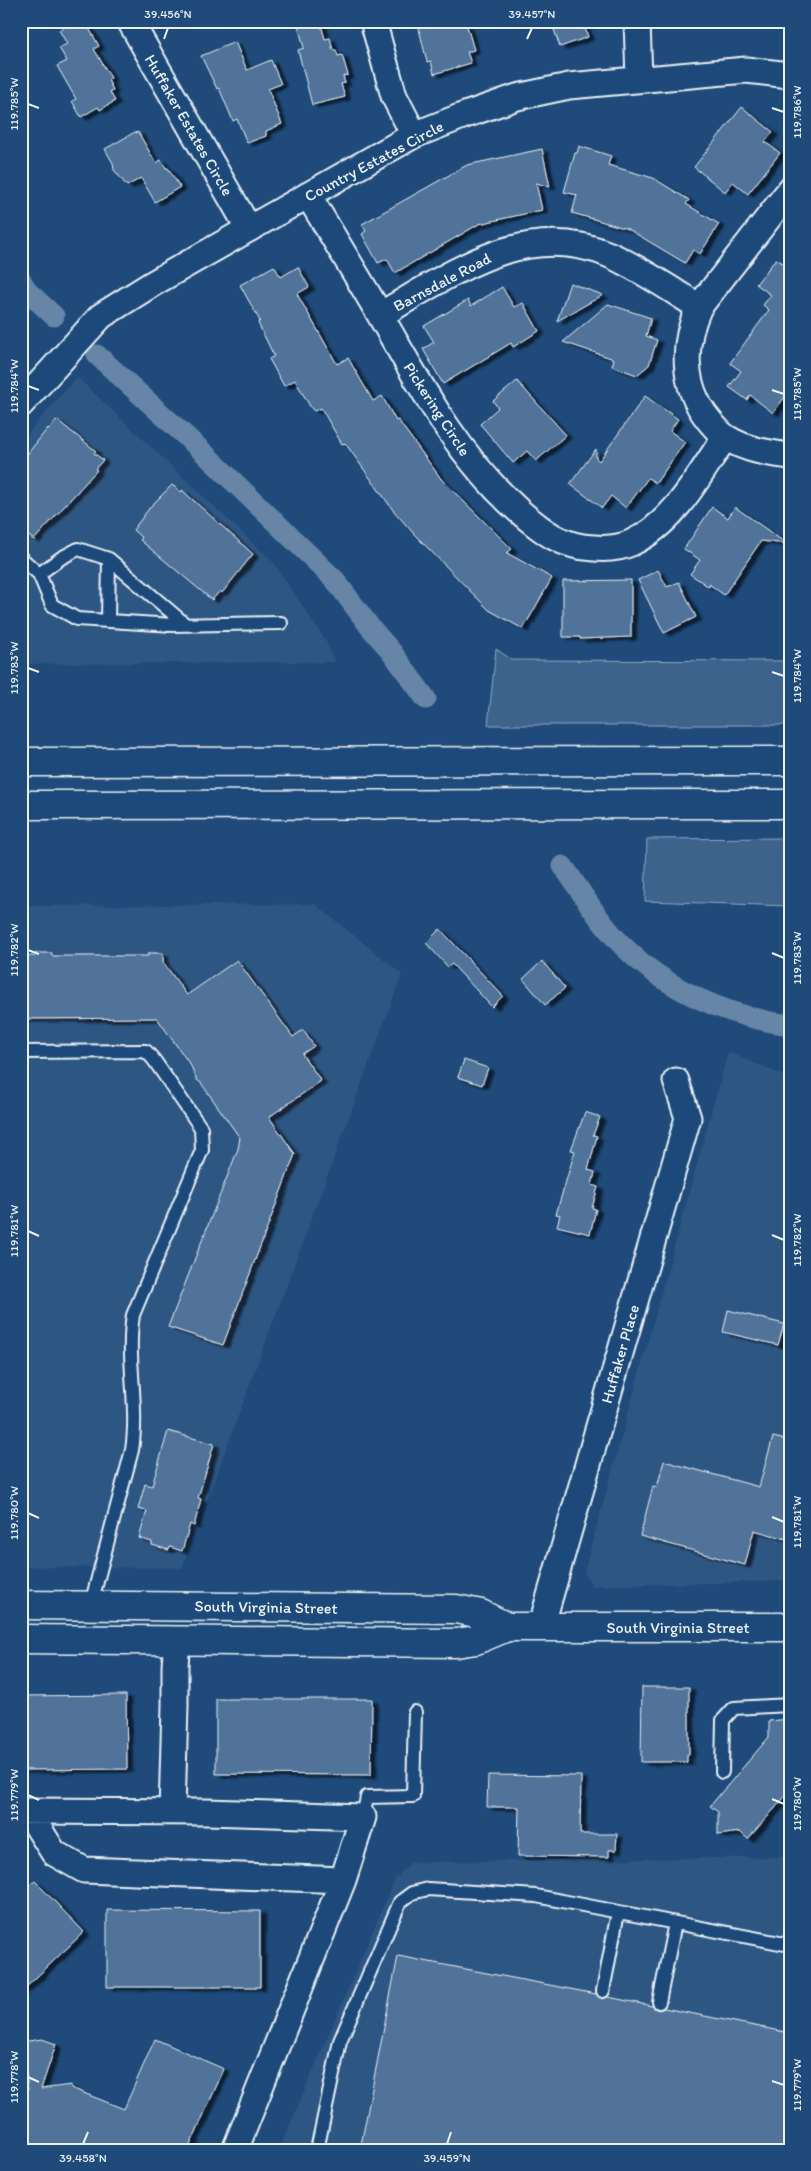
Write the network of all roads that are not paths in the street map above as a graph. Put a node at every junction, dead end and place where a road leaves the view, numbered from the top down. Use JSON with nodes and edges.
{"nodes":[{"id":1,"x":130,"y":21,"type":"edge"},
{"id":2,"x":373,"y":21,"type":"edge"},
{"id":3,"x":637,"y":21,"type":"edge"},
{"id":4,"x":790,"y":75,"type":"edge"},
{"id":5,"x":639,"y":79,"type":"junction"},
{"id":6,"x":414,"y":135,"type":"junction"},
{"id":7,"x":790,"y":190,"type":"edge"},
{"id":8,"x":308,"y":195,"type":"junction"},
{"id":9,"x":249,"y":229,"type":"junction"},
{"id":10,"x":699,"y":307,"type":"junction"},
{"id":11,"x":380,"y":315,"type":"junction"},
{"id":12,"x":21,"y":404,"type":"edge"},
{"id":13,"x":725,"y":438,"type":"junction"},
{"id":14,"x":790,"y":456,"type":"edge"},
{"id":15,"x":21,"y":558,"type":"edge"},
{"id":16,"x":109,"y":559,"type":"junction"},
{"id":17,"x":39,"y":574,"type":"junction"},
{"id":18,"x":108,"y":621,"type":"junction"},
{"id":19,"x":281,"y":623,"type":"dead end"},
{"id":20,"x":185,"y":624,"type":"junction"},
{"id":21,"x":790,"y":761,"type":"edge"},
{"id":22,"x":21,"y":762,"type":"edge"},
{"id":23,"x":790,"y":804,"type":"edge"},
{"id":24,"x":21,"y":805,"type":"edge"},
{"id":25,"x":21,"y":1052,"type":"edge"},
{"id":26,"x":676,"y":1081,"type":"dead end"},
{"id":27,"x":90,"y":1604,"type":"junction"},
{"id":28,"x":21,"y":1605,"type":"edge"},
{"id":29,"x":507,"y":1627,"type":"junction"},
{"id":30,"x":542,"y":1627,"type":"junction"},
{"id":31,"x":790,"y":1627,"type":"edge"},
{"id":32,"x":21,"y":1639,"type":"edge"},
{"id":33,"x":177,"y":1640,"type":"junction"},
{"id":34,"x":790,"y":1705,"type":"edge"},
{"id":35,"x":415,"y":1712,"type":"dead end"},
{"id":36,"x":722,"y":1772,"type":"dead end"},
{"id":37,"x":172,"y":1812,"type":"junction"},
{"id":38,"x":363,"y":1817,"type":"junction"},
{"id":39,"x":28,"y":1822,"type":"edge"},
{"id":40,"x":343,"y":1880,"type":"junction"},
{"id":41,"x":618,"y":1912,"type":"junction"},
{"id":42,"x":675,"y":1923,"type":"junction"},
{"id":43,"x":790,"y":1946,"type":"edge"},
{"id":44,"x":603,"y":1991,"type":"dead end"},
{"id":45,"x":659,"y":2002,"type":"dead end"},
{"id":46,"x":235,"y":2150,"type":"edge"},
{"id":47,"x":316,"y":2150,"type":"edge"}],
"edges":[{"from":1,"to":9,"type":"street","name":"Huffaker Estates Circle"},
{"from":2,"to":6,"type":"street"},
{"from":3,"to":5,"type":"street"},
{"from":4,"to":5,"type":"street","name":"Country Estates Circle"},
{"from":5,"to":6,"type":"street","name":"Country Estates Circle"},
{"from":6,"to":8,"type":"street","name":"Country Estates Circle"},
{"from":7,"to":10,"type":"street"},
{"from":8,"to":9,"type":"street","name":"Country Estates Circle"},
{"from":8,"to":11,"type":"street","name":"Pickering Circle"},
{"from":9,"to":12,"type":"street","name":"Country Estates Circle"},
{"from":10,"to":11,"type":"street","name":"Barnsdale Road"},
{"from":10,"to":13,"type":"street"},
{"from":11,"to":13,"type":"street","name":"Pickering Circle"},
{"from":13,"to":14,"type":"street"},
{"from":15,"to":17,"type":"lane"},
{"from":16,"to":17,"type":"lane"},
{"from":16,"to":18,"type":"lane"},
{"from":16,"to":20,"type":"lane"},
{"from":17,"to":18,"type":"lane"},
{"from":18,"to":20,"type":"lane"},
{"from":19,"to":20,"type":"lane"},
{"from":21,"to":22,"type":"main road"},
{"from":23,"to":24,"type":"main road"},
{"from":25,"to":27,"type":"lane"},
{"from":26,"to":30,"type":"street","name":"Huffaker Place"},
{"from":27,"to":28,"type":"main road","name":"South Virginia Street"},
{"from":27,"to":29,"type":"main road","name":"South Virginia Street"},
{"from":29,"to":30,"type":"main road","name":"South Virginia Street"},
{"from":29,"to":33,"type":"main road","name":"South Virginia Street"},
{"from":30,"to":31,"type":"main road","name":"South Virginia Street"},
{"from":32,"to":33,"type":"main road","name":"South Virginia Street"},
{"from":33,"to":37,"type":"street"},
{"from":34,"to":36,"type":"lane"},
{"from":35,"to":38,"type":"lane"},
{"from":37,"to":38,"type":"street"},
{"from":37,"to":39,"type":"street"},
{"from":38,"to":40,"type":"street"},
{"from":39,"to":40,"type":"street"},
{"from":40,"to":46,"type":"street"},
{"from":41,"to":42,"type":"lane"},
{"from":41,"to":44,"type":"lane"},
{"from":41,"to":47,"type":"lane"},
{"from":42,"to":43,"type":"lane"},
{"from":42,"to":45,"type":"lane"}]}
